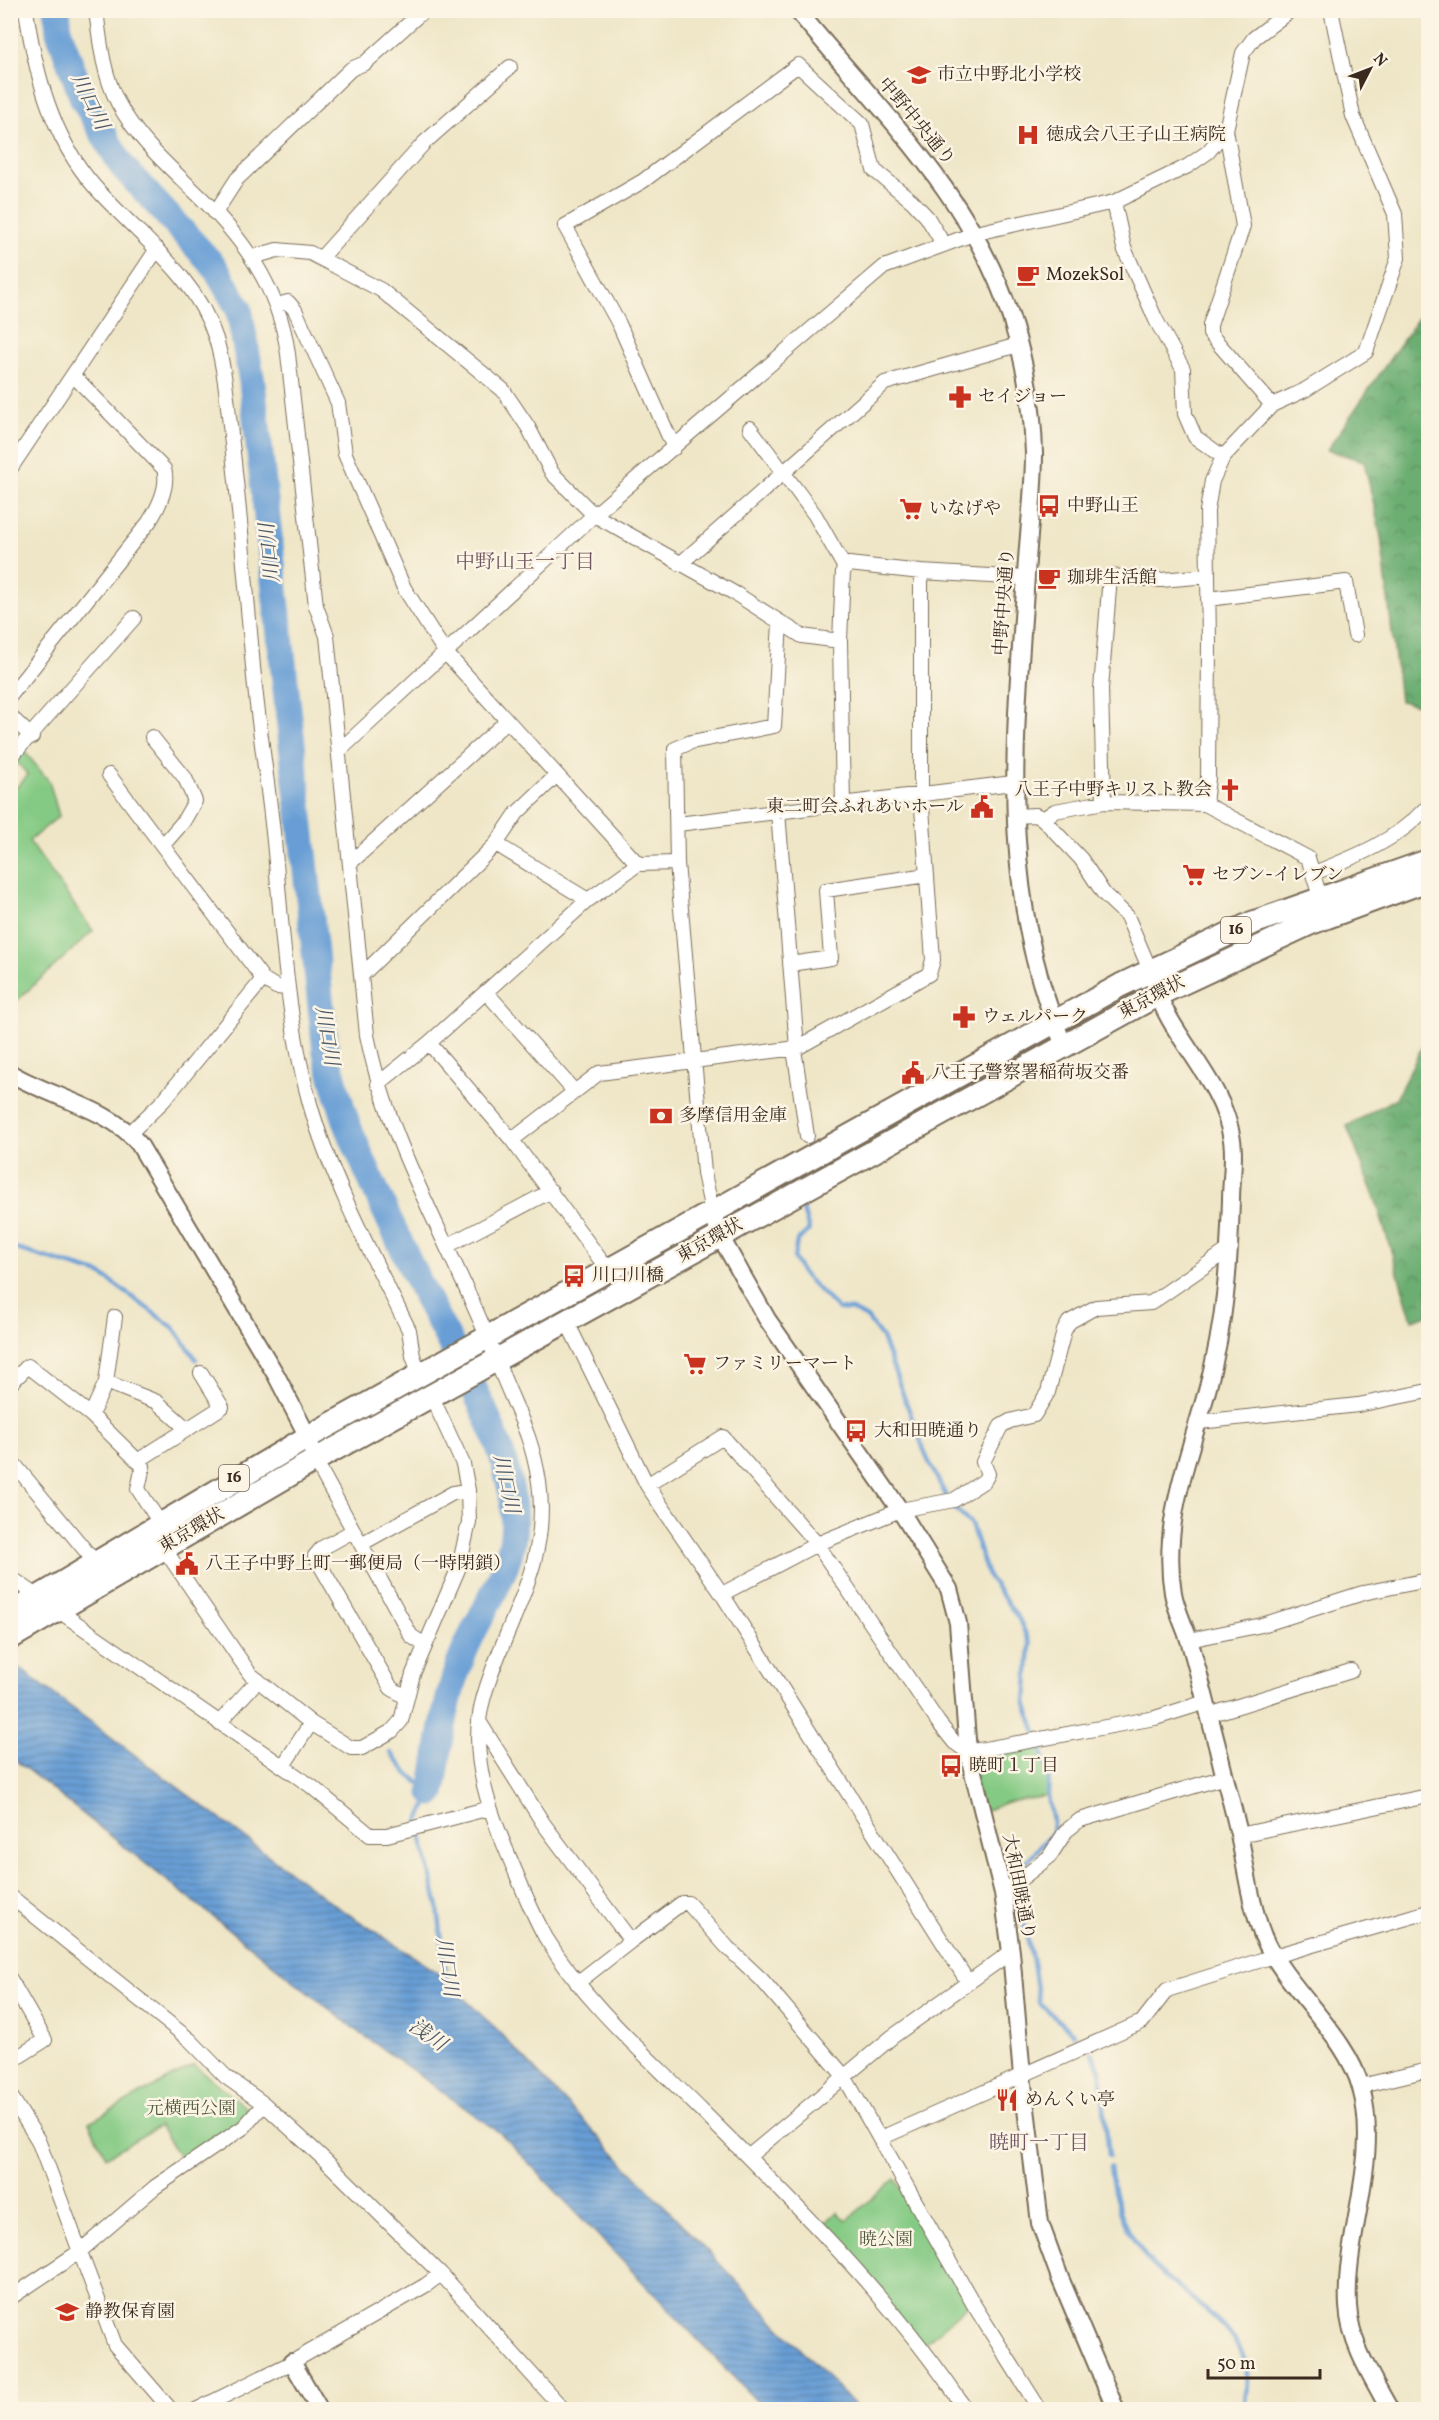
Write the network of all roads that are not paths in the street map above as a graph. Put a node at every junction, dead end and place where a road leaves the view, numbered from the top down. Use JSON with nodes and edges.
{"nodes":[{"id":1,"x":27,"y":10,"type":"edge"},
{"id":2,"x":96,"y":10,"type":"edge"},
{"id":3,"x":424,"y":10,"type":"edge"},
{"id":4,"x":797,"y":10,"type":"edge"},
{"id":5,"x":1291,"y":10,"type":"edge"},
{"id":6,"x":1331,"y":10,"type":"edge"},
{"id":7,"x":510,"y":67,"type":"dead end"},
{"id":8,"x":1226,"y":130,"type":"junction"},
{"id":9,"x":1114,"y":202,"type":"junction"},
{"id":10,"x":215,"y":213,"type":"junction"},
{"id":11,"x":976,"y":233,"type":"junction"},
{"id":12,"x":944,"y":245,"type":"junction"},
{"id":13,"x":157,"y":249,"type":"junction"},
{"id":14,"x":253,"y":257,"type":"junction"},
{"id":15,"x":322,"y":257,"type":"junction"},
{"id":16,"x":277,"y":305,"type":"junction"},
{"id":17,"x":1018,"y":345,"type":"junction"},
{"id":18,"x":73,"y":375,"type":"junction"},
{"id":19,"x":1272,"y":405,"type":"junction"},
{"id":20,"x":750,"y":428,"type":"dead end"},
{"id":21,"x":674,"y":448,"type":"junction"},
{"id":22,"x":1223,"y":457,"type":"junction"},
{"id":23,"x":10,"y":469,"type":"edge"},
{"id":24,"x":784,"y":474,"type":"junction"},
{"id":25,"x":594,"y":515,"type":"junction"},
{"id":26,"x":680,"y":564,"type":"junction"},
{"id":27,"x":845,"y":568,"type":"junction"},
{"id":28,"x":921,"y":572,"type":"junction"},
{"id":29,"x":1208,"y":576,"type":"junction"},
{"id":30,"x":1026,"y":578,"type":"junction"},
{"id":31,"x":1208,"y":599,"type":"junction"},
{"id":32,"x":134,"y":618,"type":"dead end"},
{"id":33,"x":780,"y":622,"type":"junction"},
{"id":34,"x":1355,"y":635,"type":"dead end"},
{"id":35,"x":840,"y":641,"type":"junction"},
{"id":36,"x":445,"y":652,"type":"junction"},
{"id":37,"x":13,"y":688,"type":"edge"},
{"id":38,"x":10,"y":716,"type":"edge"},
{"id":39,"x":507,"y":721,"type":"junction"},
{"id":40,"x":152,"y":736,"type":"dead end"},
{"id":41,"x":32,"y":737,"type":"junction"},
{"id":42,"x":339,"y":751,"type":"junction"},
{"id":43,"x":10,"y":758,"type":"edge"},
{"id":44,"x":109,"y":775,"type":"dead end"},
{"id":45,"x":557,"y":775,"type":"junction"},
{"id":46,"x":1013,"y":783,"type":"junction"},
{"id":47,"x":921,"y":794,"type":"junction"},
{"id":48,"x":1104,"y":802,"type":"junction"},
{"id":49,"x":843,"y":804,"type":"junction"},
{"id":50,"x":1205,"y":804,"type":"junction"},
{"id":51,"x":1424,"y":810,"type":"dead end"},
{"id":52,"x":778,"y":812,"type":"junction"},
{"id":53,"x":1015,"y":816,"type":"junction"},
{"id":54,"x":1043,"y":819,"type":"junction"},
{"id":55,"x":678,"y":824,"type":"junction"},
{"id":56,"x":496,"y":844,"type":"junction"},
{"id":57,"x":163,"y":845,"type":"junction"},
{"id":58,"x":1428,"y":861,"type":"edge"},
{"id":59,"x":350,"y":863,"type":"junction"},
{"id":60,"x":677,"y":863,"type":"junction"},
{"id":61,"x":638,"y":864,"type":"junction"},
{"id":62,"x":1314,"y":873,"type":"junction"},
{"id":63,"x":927,"y":875,"type":"junction"},
{"id":64,"x":1428,"y":880,"type":"edge"},
{"id":65,"x":588,"y":900,"type":"junction"},
{"id":66,"x":1321,"y":900,"type":"junction"},
{"id":67,"x":790,"y":964,"type":"junction"},
{"id":68,"x":1150,"y":970,"type":"junction"},
{"id":69,"x":363,"y":974,"type":"junction"},
{"id":70,"x":263,"y":979,"type":"junction"},
{"id":71,"x":287,"y":988,"type":"junction"},
{"id":72,"x":486,"y":992,"type":"junction"},
{"id":73,"x":1157,"y":995,"type":"junction"},
{"id":74,"x":1054,"y":1023,"type":"junction"},
{"id":75,"x":429,"y":1043,"type":"junction"},
{"id":76,"x":1064,"y":1045,"type":"junction"},
{"id":77,"x":796,"y":1048,"type":"junction"},
{"id":78,"x":694,"y":1059,"type":"junction"},
{"id":79,"x":10,"y":1073,"type":"edge"},
{"id":80,"x":378,"y":1084,"type":"junction"},
{"id":81,"x":574,"y":1092,"type":"junction"},
{"id":82,"x":130,"y":1133,"type":"junction"},
{"id":83,"x":807,"y":1136,"type":"dead end"},
{"id":84,"x":512,"y":1140,"type":"junction"},
{"id":85,"x":551,"y":1191,"type":"junction"},
{"id":86,"x":712,"y":1212,"type":"junction"},
{"id":87,"x":720,"y":1236,"type":"junction"},
{"id":88,"x":447,"y":1246,"type":"junction"},
{"id":89,"x":1231,"y":1248,"type":"junction"},
{"id":90,"x":608,"y":1270,"type":"junction"},
{"id":91,"x":116,"y":1317,"type":"dead end"},
{"id":92,"x":566,"y":1320,"type":"junction"},
{"id":93,"x":485,"y":1339,"type":"junction"},
{"id":94,"x":494,"y":1360,"type":"junction"},
{"id":95,"x":427,"y":1371,"type":"junction"},
{"id":96,"x":201,"y":1373,"type":"dead end"},
{"id":97,"x":106,"y":1382,"type":"junction"},
{"id":98,"x":10,"y":1384,"type":"edge"},
{"id":99,"x":1428,"y":1391,"type":"edge"},
{"id":100,"x":438,"y":1392,"type":"junction"},
{"id":101,"x":91,"y":1415,"type":"junction"},
{"id":102,"x":1198,"y":1422,"type":"junction"},
{"id":103,"x":187,"y":1429,"type":"junction"},
{"id":104,"x":308,"y":1437,"type":"junction"},
{"id":105,"x":10,"y":1459,"type":"edge"},
{"id":106,"x":139,"y":1460,"type":"junction"},
{"id":107,"x":315,"y":1460,"type":"junction"},
{"id":108,"x":647,"y":1485,"type":"junction"},
{"id":109,"x":468,"y":1490,"type":"junction"},
{"id":110,"x":900,"y":1510,"type":"junction"},
{"id":111,"x":160,"y":1523,"type":"junction"},
{"id":112,"x":353,"y":1531,"type":"junction"},
{"id":113,"x":361,"y":1544,"type":"junction"},
{"id":114,"x":817,"y":1544,"type":"junction"},
{"id":115,"x":164,"y":1547,"type":"junction"},
{"id":116,"x":94,"y":1564,"type":"junction"},
{"id":117,"x":10,"y":1577,"type":"edge"},
{"id":118,"x":1428,"y":1580,"type":"edge"},
{"id":119,"x":722,"y":1594,"type":"junction"},
{"id":120,"x":36,"y":1609,"type":"edge"},
{"id":121,"x":10,"y":1638,"type":"edge"},
{"id":122,"x":1189,"y":1640,"type":"junction"},
{"id":123,"x":425,"y":1645,"type":"junction"},
{"id":124,"x":1351,"y":1671,"type":"dead end"},
{"id":125,"x":258,"y":1680,"type":"junction"},
{"id":126,"x":407,"y":1698,"type":"junction"},
{"id":127,"x":1207,"y":1708,"type":"junction"},
{"id":128,"x":219,"y":1723,"type":"junction"},
{"id":129,"x":311,"y":1723,"type":"junction"},
{"id":130,"x":480,"y":1723,"type":"junction"},
{"id":131,"x":968,"y":1752,"type":"junction"},
{"id":132,"x":283,"y":1766,"type":"junction"},
{"id":133,"x":1225,"y":1777,"type":"junction"},
{"id":134,"x":1428,"y":1796,"type":"edge"},
{"id":135,"x":488,"y":1808,"type":"junction"},
{"id":136,"x":1239,"y":1835,"type":"junction"},
{"id":137,"x":1011,"y":1888,"type":"junction"},
{"id":138,"x":10,"y":1896,"type":"edge"},
{"id":139,"x":1428,"y":1912,"type":"edge"},
{"id":140,"x":631,"y":1941,"type":"junction"},
{"id":141,"x":1011,"y":1952,"type":"junction"},
{"id":142,"x":1274,"y":1956,"type":"junction"},
{"id":143,"x":10,"y":1979,"type":"edge"},
{"id":144,"x":969,"y":1982,"type":"junction"},
{"id":145,"x":577,"y":1983,"type":"junction"},
{"id":146,"x":10,"y":2062,"type":"edge"},
{"id":147,"x":1428,"y":2070,"type":"edge"},
{"id":148,"x":844,"y":2076,"type":"junction"},
{"id":149,"x":1022,"y":2076,"type":"junction"},
{"id":150,"x":1361,"y":2086,"type":"junction"},
{"id":151,"x":10,"y":2095,"type":"edge"},
{"id":152,"x":264,"y":2104,"type":"junction"},
{"id":153,"x":881,"y":2138,"type":"junction"},
{"id":154,"x":748,"y":2157,"type":"junction"},
{"id":155,"x":79,"y":2252,"type":"junction"},
{"id":156,"x":441,"y":2274,"type":"junction"},
{"id":157,"x":10,"y":2298,"type":"edge"},
{"id":158,"x":292,"y":2362,"type":"junction"},
{"id":159,"x":171,"y":2409,"type":"edge"},
{"id":160,"x":196,"y":2409,"type":"edge"},
{"id":161,"x":320,"y":2409,"type":"edge"},
{"id":162,"x":564,"y":2409,"type":"edge"},
{"id":163,"x":966,"y":2409,"type":"edge"},
{"id":164,"x":1040,"y":2409,"type":"edge"},
{"id":165,"x":1116,"y":2409,"type":"edge"},
{"id":166,"x":1390,"y":2409,"type":"edge"}],
"edges":[{"from":1,"to":13,"type":"street"},
{"from":2,"to":10,"type":"street"},
{"from":3,"to":10,"type":"street"},
{"from":4,"to":11,"type":"street","name":"中野中央通り"},
{"from":5,"to":8,"type":"street"},
{"from":6,"to":19,"type":"street"},
{"from":7,"to":15,"type":"street"},
{"from":8,"to":9,"type":"street"},
{"from":8,"to":19,"type":"street"},
{"from":9,"to":11,"type":"street"},
{"from":9,"to":22,"type":"street"},
{"from":10,"to":14,"type":"street"},
{"from":11,"to":12,"type":"street"},
{"from":11,"to":17,"type":"street","name":"中野中央通り"},
{"from":12,"to":21,"type":"street"},
{"from":12,"to":21,"type":"street"},
{"from":13,"to":18,"type":"street"},
{"from":13,"to":71,"type":"street"},
{"from":14,"to":15,"type":"street"},
{"from":14,"to":16,"type":"street"},
{"from":15,"to":25,"type":"street"},
{"from":16,"to":36,"type":"street"},
{"from":16,"to":42,"type":"street"},
{"from":17,"to":24,"type":"street"},
{"from":17,"to":30,"type":"street","name":"中野中央通り"},
{"from":18,"to":23,"type":"street"},
{"from":18,"to":37,"type":"street"},
{"from":19,"to":22,"type":"street"},
{"from":20,"to":24,"type":"street"},
{"from":21,"to":25,"type":"street"},
{"from":22,"to":29,"type":"street"},
{"from":24,"to":26,"type":"street"},
{"from":24,"to":27,"type":"street"},
{"from":25,"to":26,"type":"street"},
{"from":25,"to":36,"type":"street"},
{"from":26,"to":33,"type":"street"},
{"from":27,"to":28,"type":"street"},
{"from":27,"to":35,"type":"street"},
{"from":28,"to":30,"type":"street"},
{"from":28,"to":47,"type":"street"},
{"from":29,"to":31,"type":"street"},
{"from":29,"to":48,"type":"street"},
{"from":30,"to":46,"type":"street","name":"中野中央通り"},
{"from":31,"to":34,"type":"street"},
{"from":31,"to":50,"type":"street"},
{"from":32,"to":41,"type":"street"},
{"from":33,"to":35,"type":"street"},
{"from":33,"to":55,"type":"street"},
{"from":35,"to":49,"type":"street"},
{"from":36,"to":39,"type":"street"},
{"from":36,"to":42,"type":"street"},
{"from":38,"to":41,"type":"street"},
{"from":39,"to":45,"type":"street"},
{"from":39,"to":59,"type":"street"},
{"from":40,"to":57,"type":"street"},
{"from":41,"to":43,"type":"street"},
{"from":42,"to":59,"type":"street"},
{"from":44,"to":57,"type":"street"},
{"from":45,"to":56,"type":"street"},
{"from":45,"to":61,"type":"street"},
{"from":46,"to":47,"type":"street"},
{"from":46,"to":53,"type":"street","name":"中野中央通り"},
{"from":47,"to":49,"type":"street"},
{"from":47,"to":63,"type":"street"},
{"from":48,"to":50,"type":"street"},
{"from":48,"to":54,"type":"street"},
{"from":49,"to":52,"type":"street"},
{"from":50,"to":62,"type":"street"},
{"from":51,"to":62,"type":"street"},
{"from":52,"to":55,"type":"street"},
{"from":52,"to":67,"type":"street"},
{"from":53,"to":54,"type":"street"},
{"from":53,"to":74,"type":"street","name":"中野中央通り"},
{"from":54,"to":68,"type":"street"},
{"from":55,"to":60,"type":"street"},
{"from":56,"to":65,"type":"street"},
{"from":56,"to":69,"type":"street"},
{"from":57,"to":70,"type":"street"},
{"from":58,"to":66,"type":"highway","name":"東京環状","number":"16"},
{"from":59,"to":69,"type":"street"},
{"from":60,"to":61,"type":"street"},
{"from":60,"to":78,"type":"street"},
{"from":61,"to":65,"type":"street"},
{"from":62,"to":66,"type":"street"},
{"from":63,"to":67,"type":"street"},
{"from":63,"to":77,"type":"street"},
{"from":64,"to":73,"type":"highway","name":"東京環状","number":"16"},
{"from":65,"to":72,"type":"street"},
{"from":66,"to":68,"type":"highway","name":"東京環状","number":"16"},
{"from":67,"to":77,"type":"street"},
{"from":68,"to":73,"type":"street"},
{"from":68,"to":74,"type":"highway","name":"東京環状","number":"16"},
{"from":69,"to":80,"type":"street"},
{"from":70,"to":71,"type":"street"},
{"from":70,"to":82,"type":"street"},
{"from":71,"to":95,"type":"street"},
{"from":72,"to":75,"type":"street"},
{"from":72,"to":81,"type":"street"},
{"from":73,"to":76,"type":"highway","name":"東京環状","number":"16"},
{"from":73,"to":89,"type":"street"},
{"from":74,"to":76,"type":"street","name":"中野中央通り"},
{"from":74,"to":86,"type":"highway","name":"東京環状","number":"16"},
{"from":75,"to":80,"type":"street"},
{"from":75,"to":84,"type":"street"},
{"from":76,"to":87,"type":"highway","name":"東京環状","number":"16"},
{"from":77,"to":78,"type":"street"},
{"from":77,"to":83,"type":"street"},
{"from":78,"to":81,"type":"street"},
{"from":78,"to":86,"type":"street"},
{"from":79,"to":82,"type":"street"},
{"from":80,"to":88,"type":"street"},
{"from":81,"to":84,"type":"street"},
{"from":82,"to":104,"type":"street"},
{"from":84,"to":85,"type":"street"},
{"from":85,"to":88,"type":"street"},
{"from":85,"to":90,"type":"street"},
{"from":86,"to":87,"type":"street","name":"大和田暁通り"},
{"from":86,"to":90,"type":"highway","name":"東京環状","number":"16"},
{"from":87,"to":92,"type":"highway","name":"東京環状","number":"16"},
{"from":87,"to":110,"type":"street","name":"大和田暁通り"},
{"from":88,"to":93,"type":"street"},
{"from":89,"to":102,"type":"street"},
{"from":89,"to":110,"type":"street"},
{"from":90,"to":93,"type":"highway","name":"東京環状","number":"16"},
{"from":91,"to":97,"type":"street"},
{"from":92,"to":94,"type":"highway","name":"東京環状","number":"16"},
{"from":92,"to":108,"type":"street"},
{"from":93,"to":94,"type":"street"},
{"from":93,"to":95,"type":"highway","name":"東京環状","number":"16"},
{"from":94,"to":100,"type":"highway","name":"東京環状","number":"16"},
{"from":94,"to":130,"type":"street"},
{"from":95,"to":104,"type":"highway","name":"東京環状","number":"16"},
{"from":96,"to":103,"type":"street"},
{"from":97,"to":101,"type":"street"},
{"from":97,"to":103,"type":"street"},
{"from":98,"to":101,"type":"street"},
{"from":99,"to":102,"type":"street"},
{"from":100,"to":107,"type":"highway","name":"東京環状","number":"16"},
{"from":100,"to":109,"type":"street"},
{"from":101,"to":106,"type":"street"},
{"from":102,"to":122,"type":"street"},
{"from":103,"to":106,"type":"street"},
{"from":104,"to":107,"type":"street"},
{"from":104,"to":111,"type":"highway","name":"東京環状","number":"16"},
{"from":105,"to":116,"type":"street"},
{"from":106,"to":111,"type":"street"},
{"from":107,"to":112,"type":"street"},
{"from":107,"to":115,"type":"highway","name":"東京環状","number":"16"},
{"from":108,"to":114,"type":"street"},
{"from":108,"to":119,"type":"street"},
{"from":109,"to":113,"type":"street"},
{"from":109,"to":123,"type":"street"},
{"from":110,"to":114,"type":"street"},
{"from":110,"to":131,"type":"street","name":"大和田暁通り"},
{"from":111,"to":116,"type":"highway","name":"東京環状","number":"16"},
{"from":112,"to":113,"type":"street"},
{"from":112,"to":126,"type":"street"},
{"from":113,"to":123,"type":"street"},
{"from":114,"to":119,"type":"street"},
{"from":114,"to":131,"type":"street"},
{"from":115,"to":116,"type":"street"},
{"from":115,"to":120,"type":"highway","name":"東京環状","number":"16"},
{"from":115,"to":125,"type":"street"},
{"from":116,"to":120,"type":"highway","name":"東京環状","number":"16"},
{"from":117,"to":120,"type":"street"},
{"from":118,"to":122,"type":"street"},
{"from":119,"to":144,"type":"street"},
{"from":120,"to":121,"type":"highway","name":"東京環状","number":"16"},
{"from":120,"to":128,"type":"street"},
{"from":122,"to":127,"type":"street"},
{"from":123,"to":126,"type":"street"},
{"from":124,"to":127,"type":"street"},
{"from":125,"to":128,"type":"street"},
{"from":125,"to":129,"type":"street"},
{"from":126,"to":129,"type":"street"},
{"from":127,"to":131,"type":"street"},
{"from":127,"to":133,"type":"street"},
{"from":128,"to":132,"type":"street"},
{"from":129,"to":132,"type":"street"},
{"from":130,"to":135,"type":"street"},
{"from":130,"to":140,"type":"street"},
{"from":131,"to":137,"type":"street","name":"大和田暁通り"},
{"from":132,"to":135,"type":"street"},
{"from":133,"to":136,"type":"street"},
{"from":133,"to":137,"type":"street"},
{"from":134,"to":136,"type":"street"},
{"from":135,"to":145,"type":"street"},
{"from":136,"to":142,"type":"street"},
{"from":137,"to":141,"type":"street","name":"大和田暁通り"},
{"from":138,"to":152,"type":"street"},
{"from":139,"to":142,"type":"street"},
{"from":140,"to":145,"type":"street"},
{"from":140,"to":148,"type":"street"},
{"from":141,"to":144,"type":"street"},
{"from":141,"to":149,"type":"street","name":"大和田暁通り"},
{"from":142,"to":149,"type":"street"},
{"from":142,"to":150,"type":"street"},
{"from":143,"to":146,"type":"street"},
{"from":144,"to":148,"type":"street"},
{"from":145,"to":154,"type":"street"},
{"from":147,"to":150,"type":"street"},
{"from":148,"to":153,"type":"street"},
{"from":148,"to":154,"type":"street"},
{"from":149,"to":153,"type":"street"},
{"from":149,"to":165,"type":"street","name":"大和田暁通り"},
{"from":150,"to":166,"type":"street"},
{"from":151,"to":155,"type":"street"},
{"from":152,"to":155,"type":"street"},
{"from":152,"to":156,"type":"street"},
{"from":153,"to":164,"type":"street"},
{"from":154,"to":163,"type":"street"},
{"from":155,"to":157,"type":"street"},
{"from":155,"to":159,"type":"street"},
{"from":156,"to":158,"type":"street"},
{"from":156,"to":162,"type":"street"},
{"from":158,"to":160,"type":"street"},
{"from":158,"to":161,"type":"street"}]}
